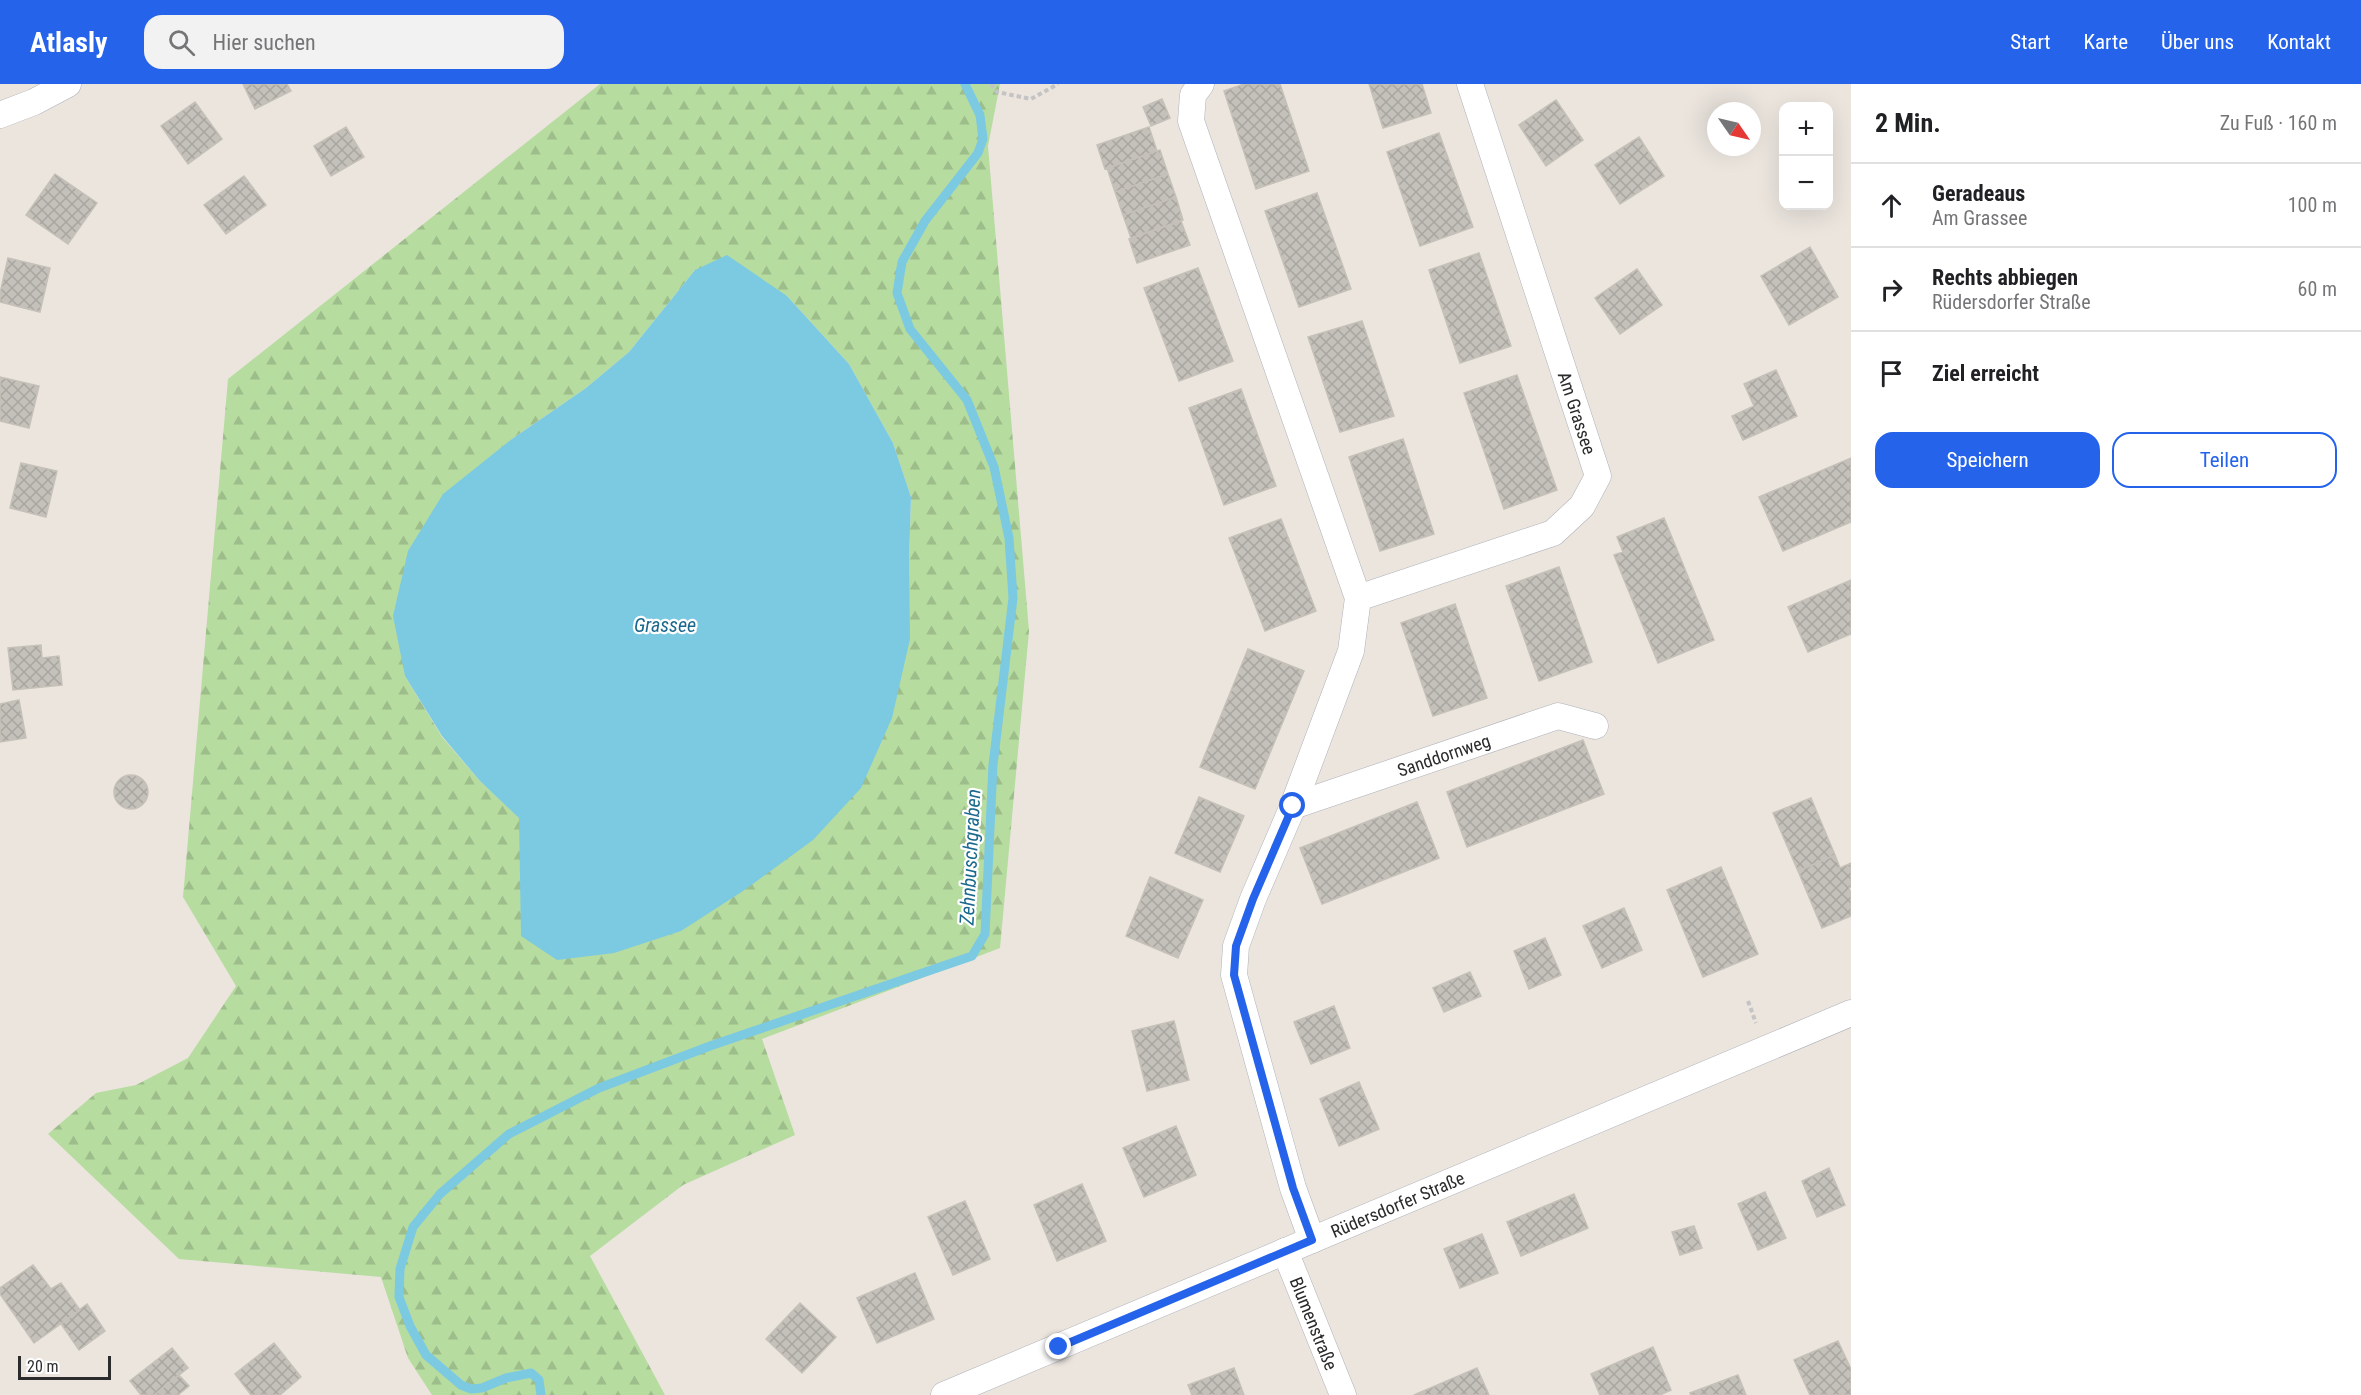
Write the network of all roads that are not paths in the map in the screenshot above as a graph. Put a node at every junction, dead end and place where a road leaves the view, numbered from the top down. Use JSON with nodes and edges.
{"nodes":[{"id":1,"x":68,"y":84,"type":"edge"},
{"id":2,"x":1201,"y":84,"type":"edge"},
{"id":3,"x":1470,"y":84,"type":"edge"},
{"id":4,"x":0,"y":115,"type":"edge"},
{"id":5,"x":1358,"y":598,"type":"junction"},
{"id":6,"x":1595,"y":726,"type":"dead end"},
{"id":7,"x":1293,"y":806,"type":"junction"},
{"id":8,"x":1851,"y":1013,"type":"edge"},
{"id":9,"x":1312,"y":1240,"type":"junction"},
{"id":10,"x":1286,"y":1251,"type":"junction"},
{"id":11,"x":944,"y":1395,"type":"edge"},
{"id":12,"x":1343,"y":1395,"type":"edge"}],
"edges":[{"from":1,"to":4,"type":"street"},
{"from":2,"to":5,"type":"street"},
{"from":3,"to":5,"type":"street","name":"Am Grassee"},
{"from":5,"to":7,"type":"street"},
{"from":6,"to":7,"type":"street","name":"Sanddornweg"},
{"from":7,"to":9,"type":"street"},
{"from":8,"to":9,"type":"street","name":"Rüdersdorfer Straße"},
{"from":9,"to":10,"type":"street","name":"Rüdersdorfer Straße"},
{"from":10,"to":11,"type":"street","name":"Rüdersdorfer Straße"},
{"from":10,"to":12,"type":"street","name":"Blumenstraße"}]}
